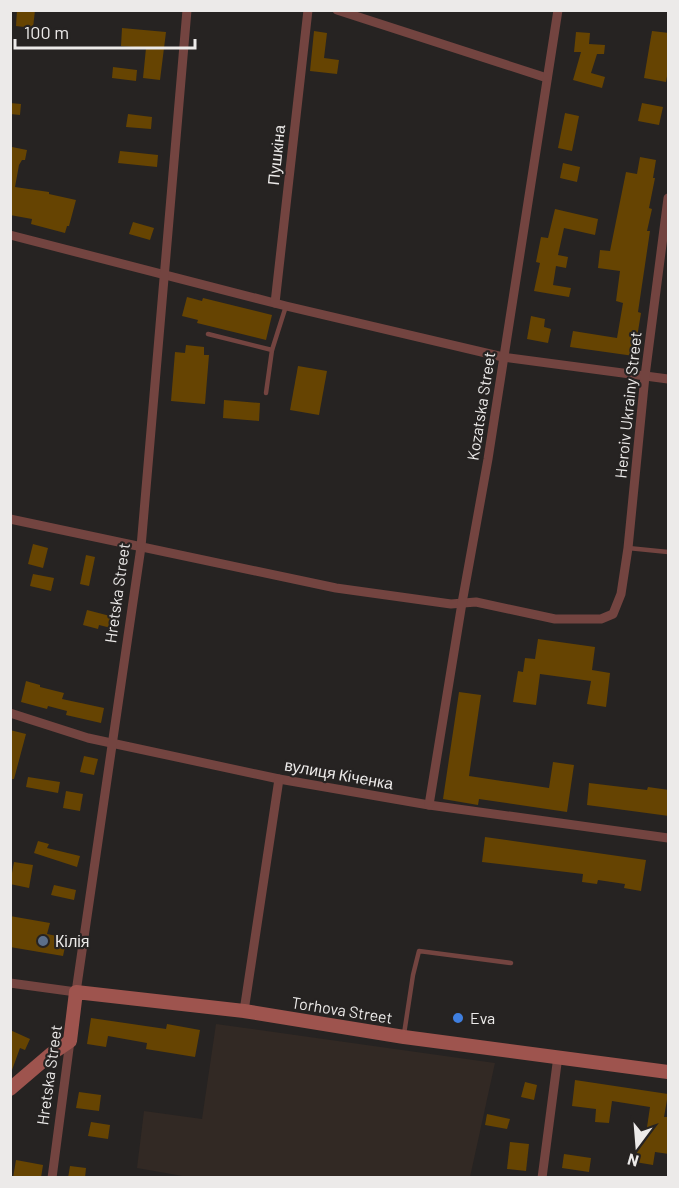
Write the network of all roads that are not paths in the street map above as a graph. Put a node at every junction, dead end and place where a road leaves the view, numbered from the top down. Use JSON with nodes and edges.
{"nodes":[{"id":1,"x":187,"y":10,"type":"edge"},
{"id":2,"x":308,"y":10,"type":"edge"},
{"id":3,"x":337,"y":10,"type":"edge"},
{"id":4,"x":558,"y":10,"type":"edge"},
{"id":5,"x":547,"y":78,"type":"junction"},
{"id":6,"x":669,"y":198,"type":"edge"},
{"id":7,"x":10,"y":235,"type":"edge"},
{"id":8,"x":163,"y":273,"type":"junction"},
{"id":9,"x":275,"y":303,"type":"junction"},
{"id":10,"x":286,"y":306,"type":"junction"},
{"id":11,"x":208,"y":334,"type":"dead end"},
{"id":12,"x":272,"y":350,"type":"junction"},
{"id":13,"x":503,"y":357,"type":"junction"},
{"id":14,"x":645,"y":376,"type":"junction"},
{"id":15,"x":669,"y":380,"type":"edge"},
{"id":16,"x":266,"y":393,"type":"dead end"},
{"id":17,"x":10,"y":519,"type":"edge"},
{"id":18,"x":141,"y":547,"type":"junction"},
{"id":19,"x":628,"y":548,"type":"junction"},
{"id":20,"x":669,"y":552,"type":"edge"},
{"id":21,"x":462,"y":603,"type":"junction"},
{"id":22,"x":10,"y":713,"type":"edge"},
{"id":23,"x":113,"y":743,"type":"junction"},
{"id":24,"x":279,"y":779,"type":"junction"},
{"id":25,"x":429,"y":805,"type":"junction"},
{"id":26,"x":669,"y":838,"type":"edge"},
{"id":27,"x":511,"y":963,"type":"dead end"},
{"id":28,"x":10,"y":983,"type":"edge"},
{"id":29,"x":76,"y":992,"type":"junction"},
{"id":30,"x":244,"y":1011,"type":"junction"},
{"id":31,"x":404,"y":1037,"type":"junction"},
{"id":32,"x":70,"y":1041,"type":"junction"},
{"id":33,"x":558,"y":1056,"type":"junction"},
{"id":34,"x":669,"y":1072,"type":"edge"},
{"id":35,"x":10,"y":1089,"type":"edge"},
{"id":36,"x":52,"y":1178,"type":"edge"},
{"id":37,"x":542,"y":1178,"type":"edge"}],
"edges":[{"from":1,"to":8,"type":"street","name":"Hretska Street"},
{"from":2,"to":9,"type":"street","name":"Пушкіна"},
{"from":3,"to":5,"type":"street"},
{"from":4,"to":5,"type":"street","name":"Kozatska Street"},
{"from":5,"to":13,"type":"street","name":"Kozatska Street"},
{"from":6,"to":14,"type":"street","name":"Heroiv Ukrainy Street"},
{"from":7,"to":8,"type":"street"},
{"from":8,"to":9,"type":"street"},
{"from":8,"to":18,"type":"street","name":"Hretska Street"},
{"from":9,"to":10,"type":"street"},
{"from":10,"to":12,"type":"lane"},
{"from":10,"to":13,"type":"street"},
{"from":11,"to":12,"type":"lane"},
{"from":12,"to":16,"type":"lane"},
{"from":13,"to":14,"type":"street"},
{"from":13,"to":21,"type":"street","name":"Kozatska Street"},
{"from":14,"to":15,"type":"street"},
{"from":14,"to":19,"type":"street","name":"Heroiv Ukrainy Street"},
{"from":17,"to":18,"type":"street"},
{"from":18,"to":21,"type":"street"},
{"from":18,"to":23,"type":"street","name":"Hretska Street"},
{"from":19,"to":20,"type":"lane"},
{"from":19,"to":21,"type":"street","name":"Heroiv Ukrainy Street"},
{"from":21,"to":25,"type":"street","name":"Kozatska Street"},
{"from":22,"to":23,"type":"street","name":"вулиця Кіченка"},
{"from":23,"to":24,"type":"street","name":"вулиця Кіченка"},
{"from":23,"to":29,"type":"street","name":"Hretska Street"},
{"from":24,"to":25,"type":"street","name":"вулиця Кіченка"},
{"from":24,"to":30,"type":"street"},
{"from":25,"to":26,"type":"street","name":"вулиця Кіченка"},
{"from":27,"to":31,"type":"lane"},
{"from":28,"to":29,"type":"street","name":"Torhova Street"},
{"from":29,"to":30,"type":"main road","name":"Torhova Street"},
{"from":29,"to":32,"type":"main road","name":"Hretska Street"},
{"from":30,"to":31,"type":"main road","name":"Torhova Street"},
{"from":31,"to":33,"type":"main road","name":"Torhova Street"},
{"from":32,"to":35,"type":"main road"},
{"from":32,"to":36,"type":"street","name":"Hretska Street"},
{"from":33,"to":34,"type":"main road","name":"Torhova Street"},
{"from":33,"to":37,"type":"street"}]}
